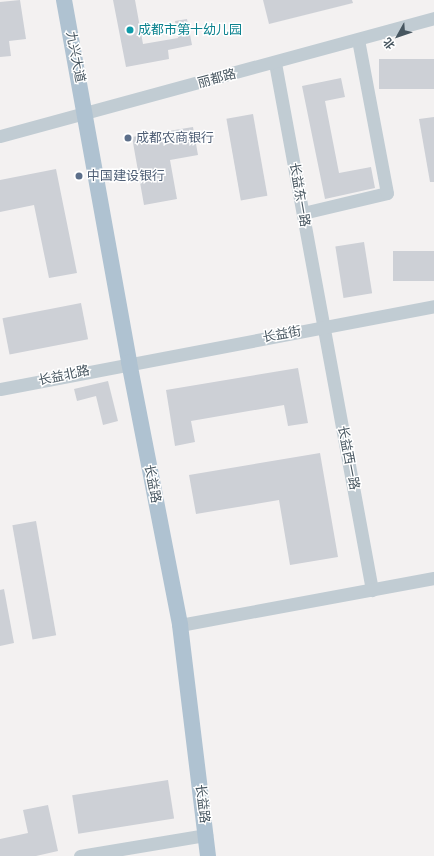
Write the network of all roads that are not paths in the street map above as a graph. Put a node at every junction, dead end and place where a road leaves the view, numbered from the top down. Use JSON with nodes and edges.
{"nodes":[{"id":1,"x":64,"y":0,"type":"edge"},
{"id":2,"x":434,"y":18,"type":"edge"},
{"id":3,"x":358,"y":40,"type":"junction"},
{"id":4,"x":275,"y":63,"type":"junction"},
{"id":5,"x":86,"y":114,"type":"junction"},
{"id":6,"x":0,"y":136,"type":"edge"},
{"id":7,"x":303,"y":213,"type":"junction"},
{"id":8,"x":434,"y":306,"type":"edge"},
{"id":9,"x":323,"y":327,"type":"junction"},
{"id":10,"x":129,"y":362,"type":"junction"},
{"id":11,"x":0,"y":389,"type":"edge"},
{"id":12,"x":434,"y":578,"type":"edge"},
{"id":13,"x":372,"y":590,"type":"junction"},
{"id":14,"x":180,"y":625,"type":"junction"},
{"id":15,"x":206,"y":835,"type":"junction"},
{"id":16,"x":80,"y":856,"type":"edge"},
{"id":17,"x":208,"y":856,"type":"edge"}],
"edges":[{"from":1,"to":5,"type":"main road","name":"九兴大道"},
{"from":2,"to":3,"type":"street","name":"丽都路"},
{"from":3,"to":4,"type":"street","name":"丽都路"},
{"from":3,"to":7,"type":"street"},
{"from":4,"to":5,"type":"street","name":"丽都路"},
{"from":4,"to":7,"type":"street","name":"长益东一路"},
{"from":5,"to":6,"type":"street","name":"丽都路"},
{"from":5,"to":10,"type":"main road","name":"长益路"},
{"from":7,"to":9,"type":"street","name":"长益东一路"},
{"from":8,"to":9,"type":"street","name":"长益街"},
{"from":9,"to":10,"type":"street","name":"长益街"},
{"from":9,"to":13,"type":"street","name":"长益西一路"},
{"from":10,"to":11,"type":"street","name":"长益北路"},
{"from":10,"to":14,"type":"main road","name":"长益路"},
{"from":12,"to":13,"type":"street"},
{"from":13,"to":14,"type":"street"},
{"from":14,"to":15,"type":"main road","name":"长益路"},
{"from":15,"to":16,"type":"street"},
{"from":15,"to":17,"type":"main road","name":"长益路"}]}
